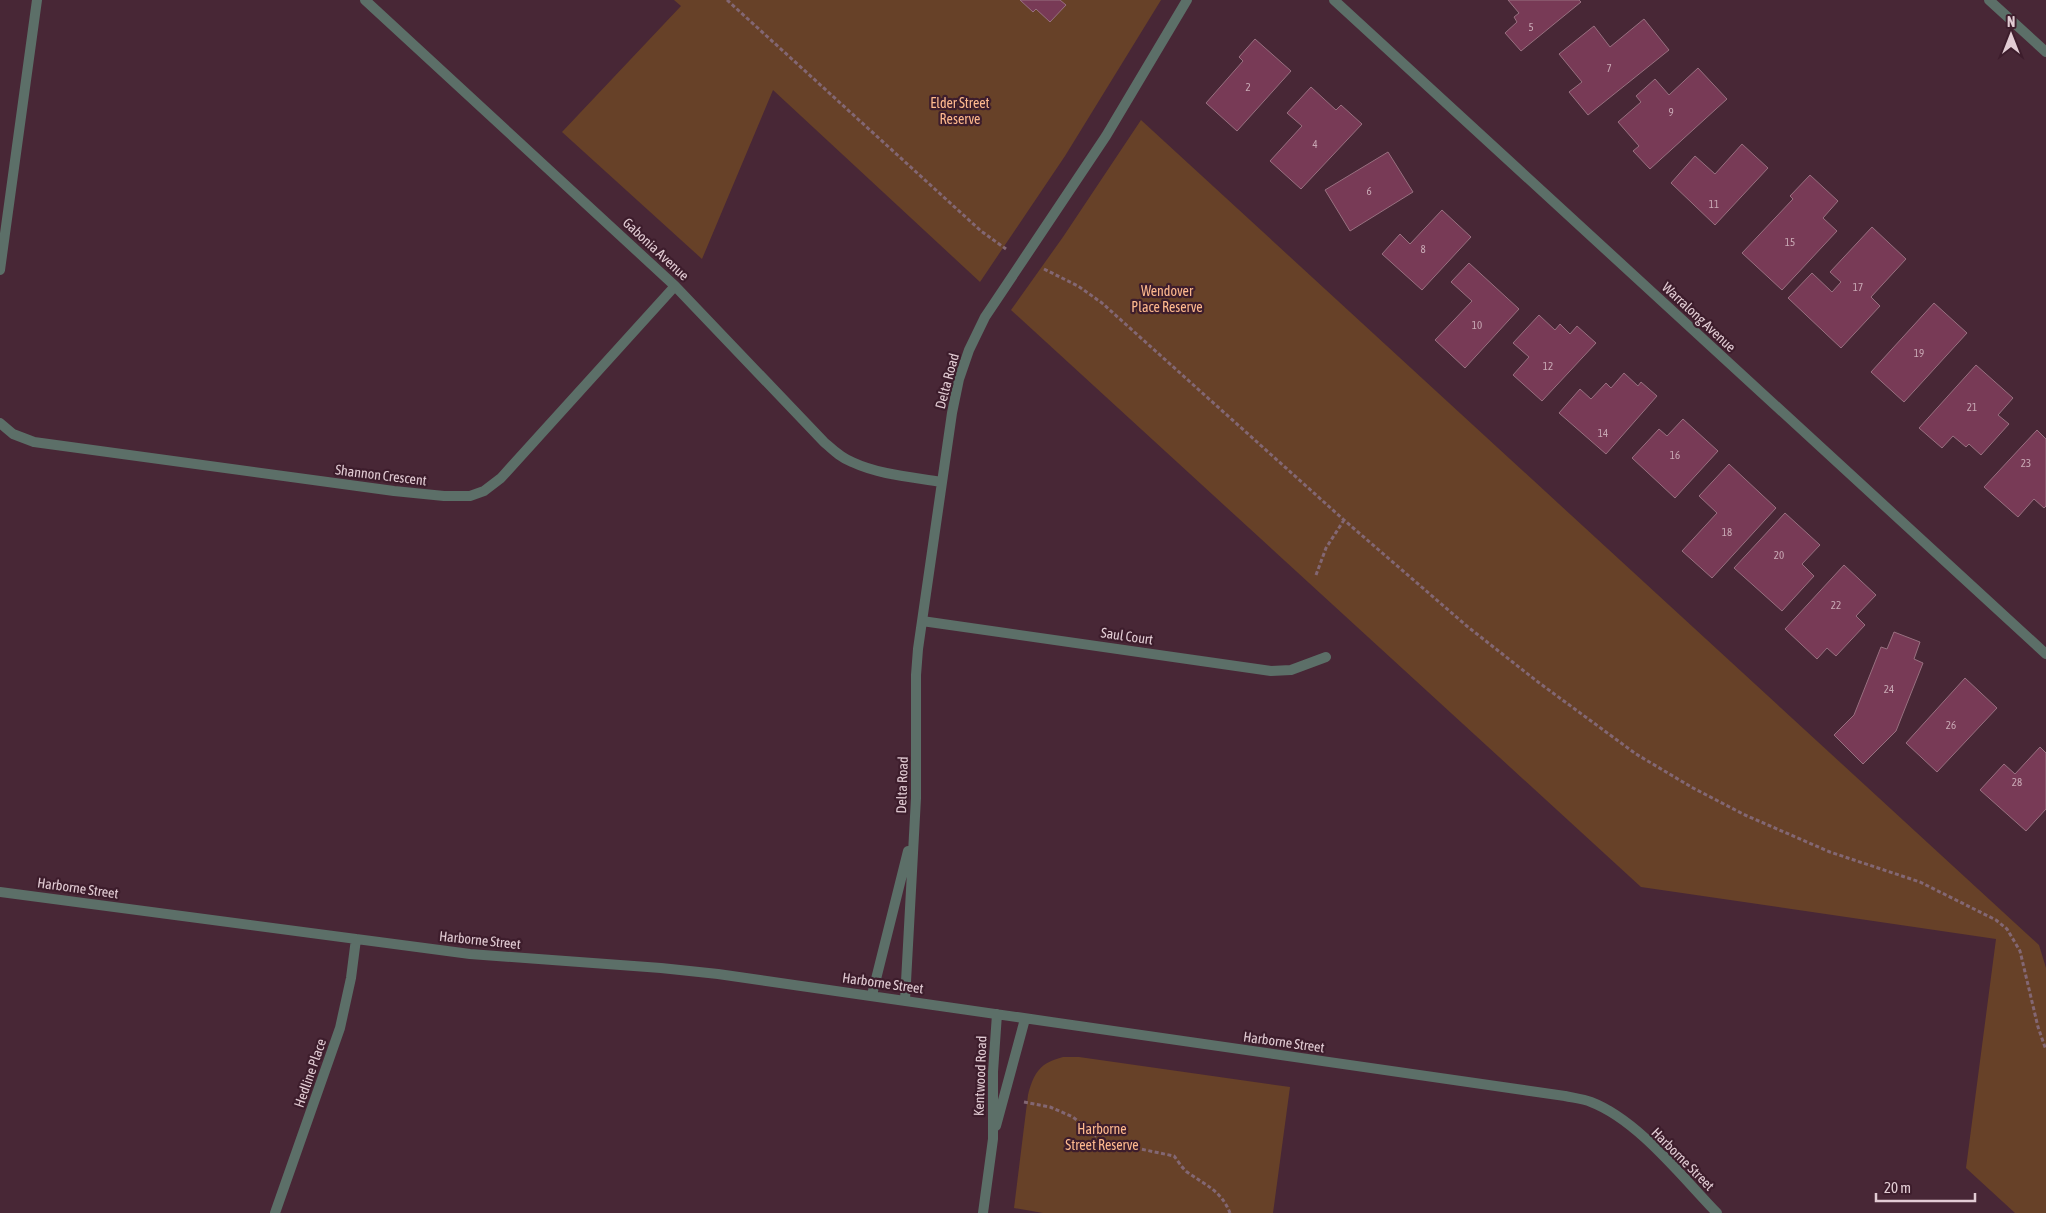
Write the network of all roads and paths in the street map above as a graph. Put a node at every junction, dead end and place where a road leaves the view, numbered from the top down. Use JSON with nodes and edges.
{"nodes":[{"id":1,"x":37,"y":0,"type":"edge"},
{"id":2,"x":365,"y":0,"type":"edge"},
{"id":3,"x":728,"y":0,"type":"edge"},
{"id":4,"x":1187,"y":0,"type":"edge"},
{"id":5,"x":1334,"y":0,"type":"edge"},
{"id":6,"x":1989,"y":0,"type":"edge"},
{"id":7,"x":2046,"y":52,"type":"edge"},
{"id":8,"x":1022,"y":260,"type":"junction"},
{"id":9,"x":0,"y":270,"type":"edge"},
{"id":10,"x":676,"y":286,"type":"junction"},
{"id":11,"x":0,"y":423,"type":"edge"},
{"id":12,"x":942,"y":482,"type":"junction"},
{"id":13,"x":1344,"y":520,"type":"junction"},
{"id":14,"x":1316,"y":575,"type":"dead end"},
{"id":15,"x":922,"y":620,"type":"junction"},
{"id":16,"x":2046,"y":654,"type":"edge"},
{"id":17,"x":1326,"y":657,"type":"dead end"},
{"id":18,"x":914,"y":828,"type":"junction"},
{"id":19,"x":0,"y":892,"type":"edge"},
{"id":20,"x":356,"y":939,"type":"junction"},
{"id":21,"x":872,"y":995,"type":"junction"},
{"id":22,"x":905,"y":1000,"type":"junction"},
{"id":23,"x":997,"y":1014,"type":"junction"},
{"id":24,"x":1025,"y":1019,"type":"junction"},
{"id":25,"x":2046,"y":1050,"type":"edge"},
{"id":26,"x":1023,"y":1101,"type":"dead end"},
{"id":27,"x":993,"y":1139,"type":"junction"},
{"id":28,"x":275,"y":1213,"type":"edge"},
{"id":29,"x":983,"y":1213,"type":"edge"},
{"id":30,"x":1230,"y":1213,"type":"edge"},
{"id":31,"x":1717,"y":1213,"type":"edge"}],
"edges":[{"from":1,"to":9,"type":"street"},
{"from":2,"to":10,"type":"street","name":"Gabonia Avenue"},
{"from":3,"to":8,"type":"path"},
{"from":4,"to":8,"type":"street","name":"Delta Road"},
{"from":5,"to":16,"type":"street","name":"Warralong Avenue"},
{"from":6,"to":7,"type":"street"},
{"from":8,"to":12,"type":"street","name":"Delta Road"},
{"from":8,"to":13,"type":"path"},
{"from":10,"to":11,"type":"street","name":"Shannon Crescent"},
{"from":10,"to":12,"type":"street","name":"Gabonia Avenue"},
{"from":12,"to":15,"type":"street","name":"Delta Road"},
{"from":13,"to":14,"type":"path"},
{"from":13,"to":25,"type":"path"},
{"from":15,"to":17,"type":"street","name":"Saul Court"},
{"from":15,"to":18,"type":"street","name":"Delta Road"},
{"from":18,"to":21,"type":"street","name":"Delta Road"},
{"from":18,"to":22,"type":"street","name":"Delta Road"},
{"from":19,"to":20,"type":"street","name":"Harborne Street"},
{"from":20,"to":21,"type":"street","name":"Harborne Street"},
{"from":20,"to":28,"type":"street","name":"Hedline Place"},
{"from":21,"to":22,"type":"street","name":"Harborne Street"},
{"from":22,"to":23,"type":"street","name":"Harborne Street"},
{"from":23,"to":24,"type":"street","name":"Harborne Street"},
{"from":23,"to":27,"type":"street","name":"Kentwood Road"},
{"from":24,"to":27,"type":"street","name":"Kentwood Road"},
{"from":24,"to":31,"type":"street","name":"Harborne Street"},
{"from":26,"to":30,"type":"path"},
{"from":27,"to":29,"type":"street","name":"Kentwood Road"}]}
